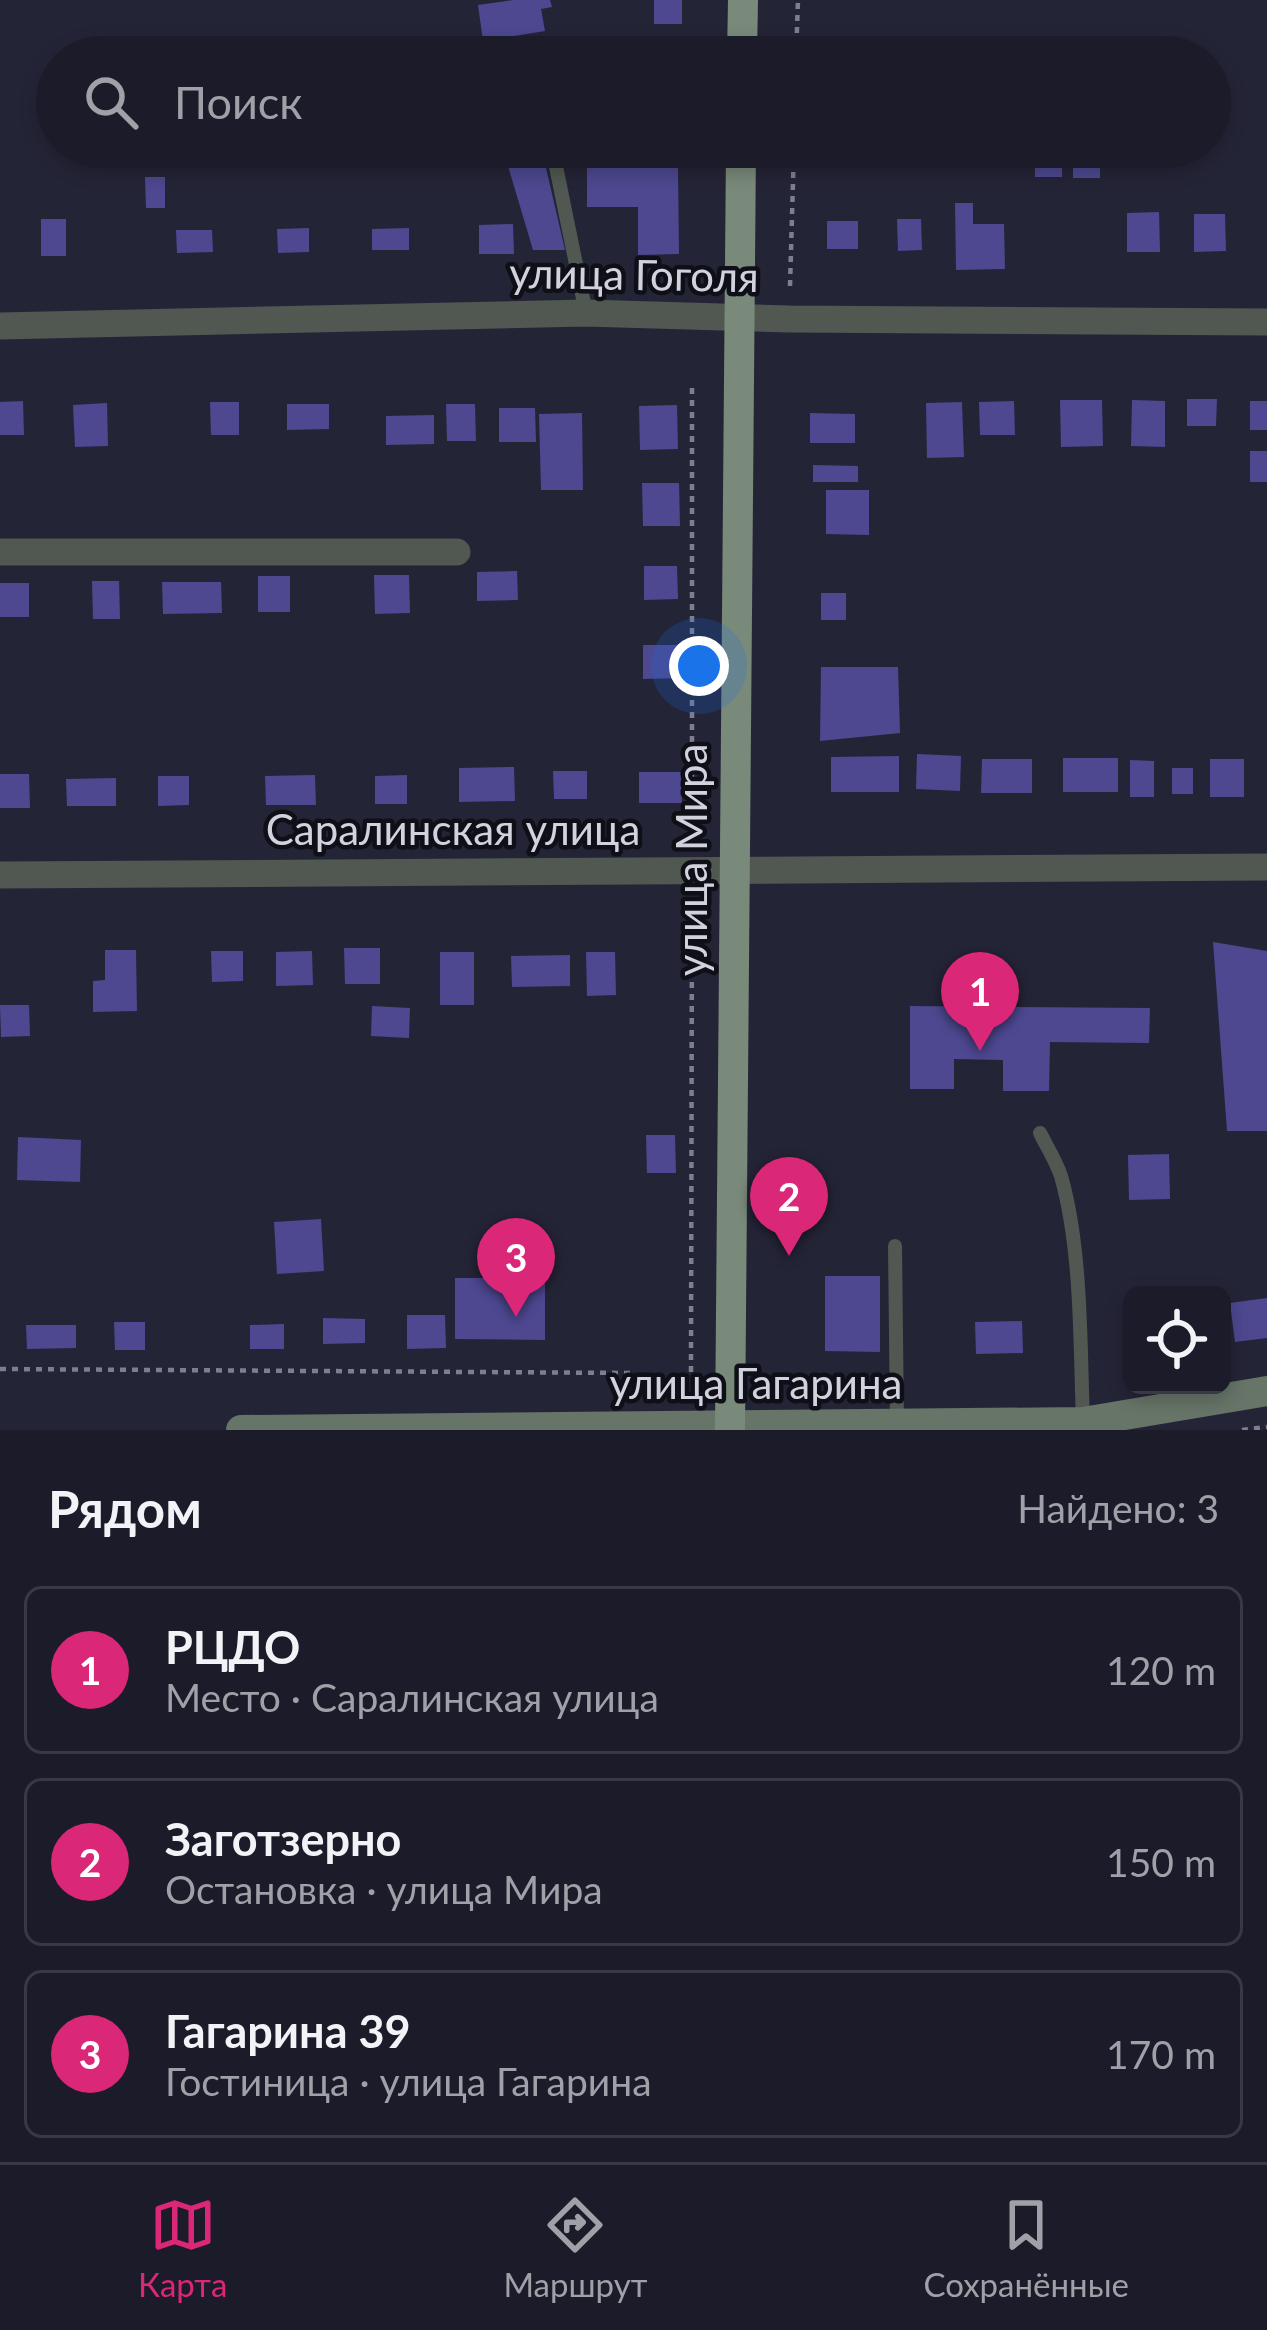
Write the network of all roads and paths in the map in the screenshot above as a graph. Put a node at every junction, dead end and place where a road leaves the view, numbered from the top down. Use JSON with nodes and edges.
{"nodes":[{"id":1,"x":743,"y":0,"type":"edge"},
{"id":2,"x":797,"y":0,"type":"edge"},
{"id":3,"x":742,"y":36,"type":"edge"},
{"id":4,"x":796,"y":36,"type":"edge"},
{"id":5,"x":556,"y":168,"type":"edge"},
{"id":6,"x":741,"y":168,"type":"edge"},
{"id":7,"x":793,"y":168,"type":"edge"},
{"id":8,"x":790,"y":286,"type":"dead end"},
{"id":9,"x":586,"y":313,"type":"junction"},
{"id":10,"x":740,"y":318,"type":"junction"},
{"id":11,"x":1267,"y":322,"type":"edge"},
{"id":12,"x":0,"y":326,"type":"edge"},
{"id":13,"x":0,"y":552,"type":"edge"},
{"id":14,"x":457,"y":553,"type":"dead end"},
{"id":15,"x":1267,"y":867,"type":"edge"},
{"id":16,"x":734,"y":870,"type":"junction"},
{"id":17,"x":0,"y":875,"type":"edge"},
{"id":18,"x":1040,"y":1133,"type":"dead end"},
{"id":19,"x":895,"y":1246,"type":"dead end"},
{"id":20,"x":0,"y":1370,"type":"edge"},
{"id":21,"x":633,"y":1372,"type":"dead end"},
{"id":22,"x":1267,"y":1391,"type":"edge"},
{"id":23,"x":1083,"y":1426,"type":"edge"},
{"id":24,"x":1267,"y":1426,"type":"edge"},
{"id":25,"x":897,"y":1427,"type":"junction"},
{"id":26,"x":588,"y":1428,"type":"edge"},
{"id":27,"x":730,"y":1429,"type":"edge"},
{"id":28,"x":242,"y":1430,"type":"edge"},
{"id":29,"x":253,"y":1430,"type":"edge"},
{"id":30,"x":1241,"y":1430,"type":"edge"}],
"edges":[{"from":1,"to":3,"type":"main road"},
{"from":2,"to":4,"type":"path"},
{"from":5,"to":9,"type":"lane"},
{"from":6,"to":10,"type":"main road","name":"улица Мира"},
{"from":7,"to":8,"type":"path"},
{"from":9,"to":10,"type":"street","name":"улица Гоголя"},
{"from":9,"to":12,"type":"street","name":"улица Гоголя"},
{"from":10,"to":11,"type":"street","name":"улица Гоголя"},
{"from":10,"to":16,"type":"main road","name":"улица Мира"},
{"from":13,"to":14,"type":"street"},
{"from":15,"to":16,"type":"street","name":"Саралинская улица"},
{"from":16,"to":17,"type":"street","name":"Саралинская улица"},
{"from":16,"to":27,"type":"main road","name":"улица Мира"},
{"from":18,"to":23,"type":"lane"},
{"from":19,"to":25,"type":"lane"},
{"from":20,"to":21,"type":"path"},
{"from":22,"to":23,"type":"street","name":"улица Гагарина"},
{"from":23,"to":25,"type":"street","name":"улица Гагарина"},
{"from":24,"to":30,"type":"path"},
{"from":25,"to":27,"type":"street","name":"улица Гагарина"},
{"from":26,"to":27,"type":"street","name":"улица Гагарина"},
{"from":26,"to":29,"type":"street","name":"улица Гагарина"},
{"from":28,"to":29,"type":"street","name":"улица Гагарина"}]}
